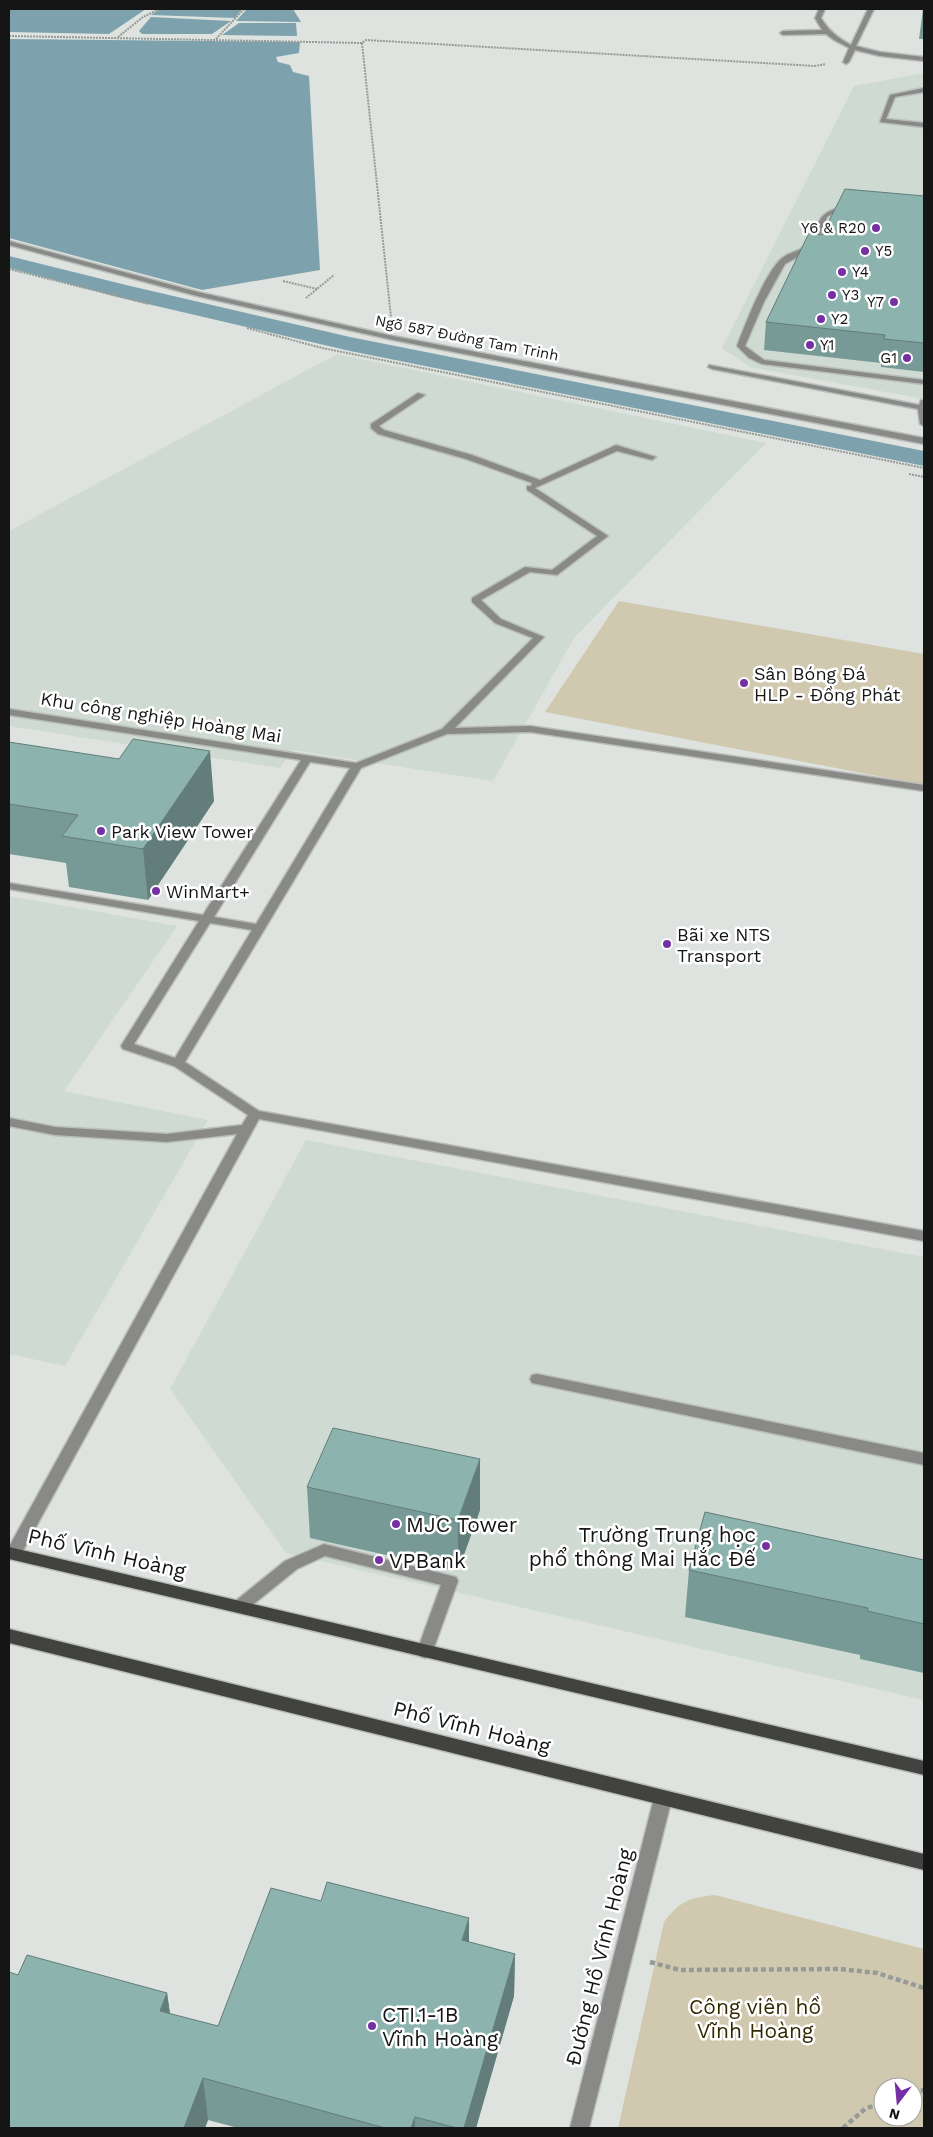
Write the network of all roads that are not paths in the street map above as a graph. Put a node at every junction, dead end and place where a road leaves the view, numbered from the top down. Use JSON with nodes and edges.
{"nodes":[{"id":1,"x":822,"y":9,"type":"edge"},
{"id":2,"x":871,"y":9,"type":"edge"},
{"id":3,"x":825,"y":32,"type":"junction"},
{"id":4,"x":783,"y":33,"type":"dead end"},
{"id":5,"x":854,"y":47,"type":"junction"},
{"id":6,"x":924,"y":59,"type":"edge"},
{"id":7,"x":847,"y":61,"type":"road end"},
{"id":8,"x":924,"y":90,"type":"edge"},
{"id":9,"x":924,"y":125,"type":"edge"},
{"id":10,"x":856,"y":211,"type":"edge"},
{"id":11,"x":9,"y":243,"type":"edge"},
{"id":12,"x":712,"y":367,"type":"dead end"},
{"id":13,"x":924,"y":382,"type":"edge"},
{"id":14,"x":421,"y":395,"type":"dead end"},
{"id":15,"x":924,"y":406,"type":"edge"},
{"id":16,"x":924,"y":424,"type":"edge"},
{"id":17,"x":924,"y":442,"type":"edge"},
{"id":18,"x":652,"y":457,"type":"dead end"},
{"id":19,"x":540,"y":483,"type":"junction"},
{"id":20,"x":9,"y":712,"type":"edge"},
{"id":21,"x":446,"y":731,"type":"junction"},
{"id":22,"x":307,"y":759,"type":"junction"},
{"id":23,"x":357,"y":766,"type":"junction"},
{"id":24,"x":924,"y":788,"type":"edge"},
{"id":25,"x":9,"y":886,"type":"edge"},
{"id":26,"x":207,"y":919,"type":"junction"},
{"id":27,"x":259,"y":928,"type":"junction"},
{"id":28,"x":178,"y":1063,"type":"junction"},
{"id":29,"x":255,"y":1114,"type":"junction"},
{"id":30,"x":9,"y":1122,"type":"edge"},
{"id":31,"x":246,"y":1129,"type":"junction"},
{"id":32,"x":924,"y":1234,"type":"edge"},
{"id":33,"x":536,"y":1379,"type":"dead end"},
{"id":34,"x":924,"y":1459,"type":"edge"},
{"id":35,"x":10,"y":1556,"type":"edge"},
{"id":36,"x":239,"y":1607,"type":"junction"},
{"id":37,"x":9,"y":1636,"type":"edge"},
{"id":38,"x":425,"y":1651,"type":"junction"},
{"id":39,"x":924,"y":1768,"type":"edge"},
{"id":40,"x":663,"y":1798,"type":"junction"},
{"id":41,"x":924,"y":1862,"type":"edge"},
{"id":42,"x":579,"y":2128,"type":"edge"}],
"edges":[{"from":1,"to":3,"type":"street"},
{"from":2,"to":5,"type":"street"},
{"from":3,"to":4,"type":"street"},
{"from":3,"to":5,"type":"street"},
{"from":5,"to":6,"type":"street"},
{"from":5,"to":7,"type":"street"},
{"from":8,"to":9,"type":"street"},
{"from":10,"to":13,"type":"street"},
{"from":11,"to":17,"type":"street","name":"Ngõ 587 Đường Tam Trinh"},
{"from":12,"to":15,"type":"street"},
{"from":14,"to":19,"type":"street"},
{"from":15,"to":16,"type":"street"},
{"from":18,"to":19,"type":"street"},
{"from":19,"to":21,"type":"street"},
{"from":20,"to":22,"type":"street","name":"Khu công nghiệp Hoàng Mai"},
{"from":21,"to":23,"type":"street"},
{"from":21,"to":24,"type":"street"},
{"from":22,"to":23,"type":"street","name":"Khu công nghiệp Hoàng Mai"},
{"from":22,"to":26,"type":"street"},
{"from":23,"to":27,"type":"street"},
{"from":25,"to":26,"type":"street"},
{"from":26,"to":27,"type":"street"},
{"from":26,"to":28,"type":"street"},
{"from":27,"to":28,"type":"street"},
{"from":28,"to":29,"type":"street"},
{"from":29,"to":31,"type":"street"},
{"from":29,"to":32,"type":"street"},
{"from":30,"to":31,"type":"street"},
{"from":31,"to":35,"type":"street"},
{"from":33,"to":34,"type":"street"},
{"from":35,"to":36,"type":"main road","name":"Phố Vĩnh Hoàng"},
{"from":36,"to":38,"type":"main road","name":"Phố Vĩnh Hoàng"},
{"from":36,"to":38,"type":"street"},
{"from":37,"to":40,"type":"main road","name":"Phố Vĩnh Hoàng"},
{"from":38,"to":39,"type":"main road","name":"Phố Vĩnh Hoàng"},
{"from":40,"to":41,"type":"main road","name":"Phố Vĩnh Hoàng"},
{"from":40,"to":42,"type":"street","name":"Đường Hồ Vĩnh Hoàng"}]}
